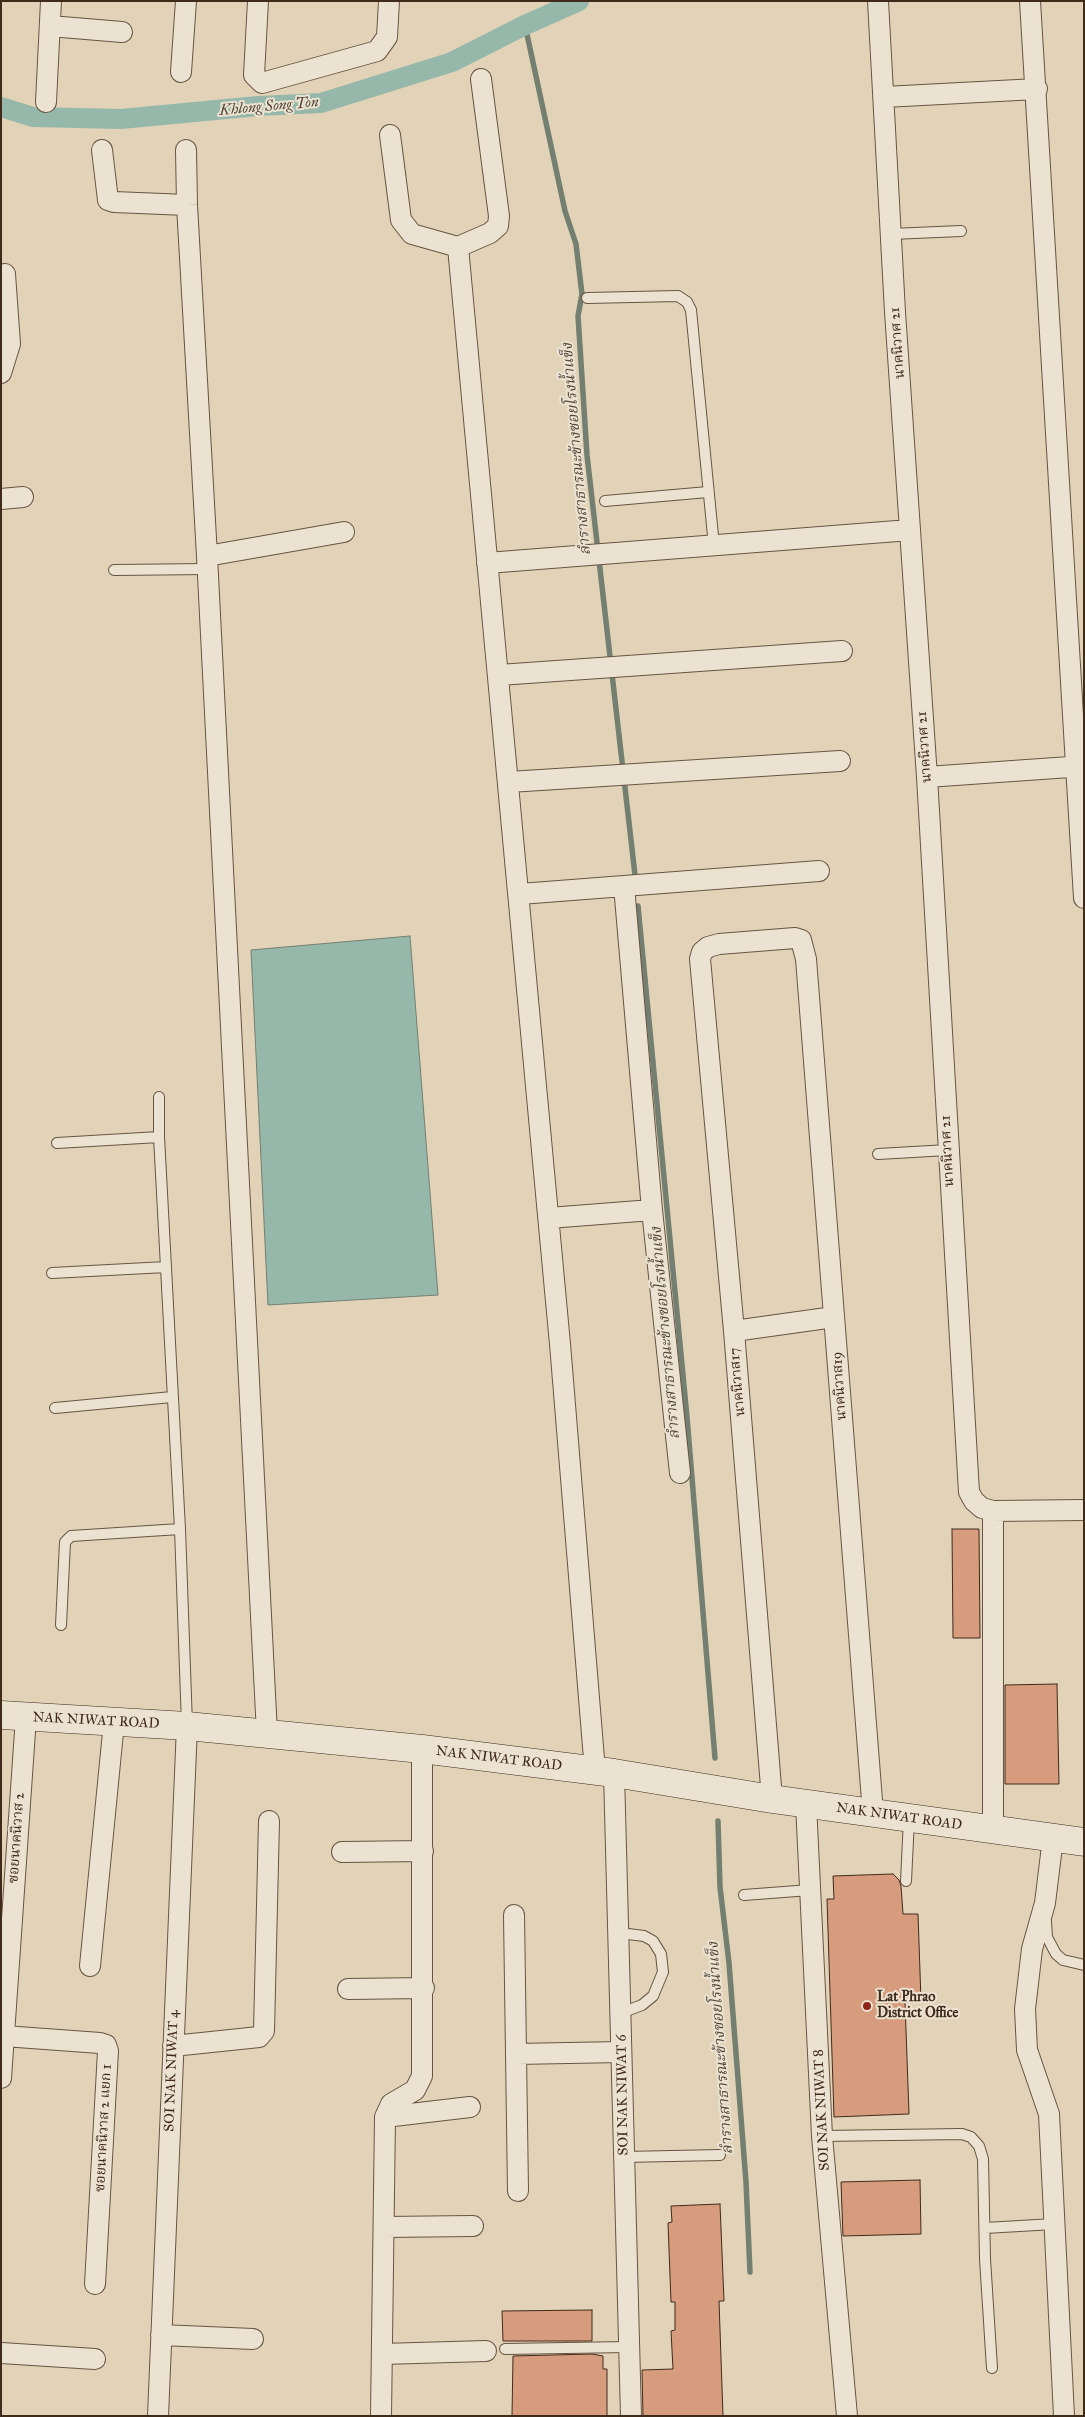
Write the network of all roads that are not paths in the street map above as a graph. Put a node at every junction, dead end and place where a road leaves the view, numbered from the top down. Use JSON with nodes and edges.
{"nodes":[{"id":1,"x":51,"y":1,"type":"edge"},
{"id":2,"x":186,"y":1,"type":"edge"},
{"id":3,"x":258,"y":1,"type":"edge"},
{"id":4,"x":389,"y":1,"type":"edge"},
{"id":5,"x":878,"y":1,"type":"edge"},
{"id":6,"x":1030,"y":1,"type":"edge"},
{"id":7,"x":50,"y":26,"type":"junction"},
{"id":8,"x":122,"y":32,"type":"dead end"},
{"id":9,"x":181,"y":72,"type":"dead end"},
{"id":10,"x":481,"y":79,"type":"dead end"},
{"id":11,"x":1037,"y":90,"type":"junction"},
{"id":12,"x":884,"y":98,"type":"junction"},
{"id":13,"x":46,"y":102,"type":"dead end"},
{"id":14,"x":390,"y":134,"type":"dead end"},
{"id":15,"x":102,"y":150,"type":"dead end"},
{"id":16,"x":186,"y":150,"type":"dead end"},
{"id":17,"x":187,"y":206,"type":"junction"},
{"id":18,"x":961,"y":231,"type":"dead end"},
{"id":19,"x":891,"y":234,"type":"junction"},
{"id":20,"x":458,"y":247,"type":"junction"},
{"id":21,"x":5,"y":274,"type":"dead end"},
{"id":22,"x":587,"y":298,"type":"dead end"},
{"id":23,"x":1,"y":373,"type":"edge"},
{"id":24,"x":708,"y":492,"type":"junction"},
{"id":25,"x":23,"y":496,"type":"dead end"},
{"id":26,"x":1,"y":499,"type":"edge"},
{"id":27,"x":605,"y":501,"type":"dead end"},
{"id":28,"x":910,"y":530,"type":"junction"},
{"id":29,"x":344,"y":532,"type":"dead end"},
{"id":30,"x":714,"y":546,"type":"junction"},
{"id":31,"x":207,"y":563,"type":"junction"},
{"id":32,"x":487,"y":563,"type":"junction"},
{"id":33,"x":114,"y":570,"type":"dead end"},
{"id":34,"x":842,"y":651,"type":"dead end"},
{"id":35,"x":499,"y":675,"type":"junction"},
{"id":36,"x":840,"y":761,"type":"dead end"},
{"id":37,"x":1080,"y":766,"type":"edge"},
{"id":38,"x":927,"y":776,"type":"junction"},
{"id":39,"x":509,"y":782,"type":"junction"},
{"id":40,"x":819,"y":871,"type":"dead end"},
{"id":41,"x":624,"y":886,"type":"junction"},
{"id":42,"x":520,"y":894,"type":"junction"},
{"id":43,"x":1084,"y":898,"type":"edge"},
{"id":44,"x":700,"y":966,"type":"joint"},
{"id":45,"x":159,"y":1097,"type":"dead end"},
{"id":46,"x":159,"y":1137,"type":"junction"},
{"id":47,"x":57,"y":1143,"type":"dead end"},
{"id":48,"x":948,"y":1150,"type":"junction"},
{"id":49,"x":878,"y":1154,"type":"dead end"},
{"id":50,"x":652,"y":1210,"type":"junction"},
{"id":51,"x":549,"y":1218,"type":"junction"},
{"id":52,"x":166,"y":1267,"type":"junction"},
{"id":53,"x":52,"y":1273,"type":"dead end"},
{"id":54,"x":834,"y":1317,"type":"junction"},
{"id":55,"x":734,"y":1331,"type":"junction"},
{"id":56,"x":172,"y":1398,"type":"junction"},
{"id":57,"x":55,"y":1408,"type":"dead end"},
{"id":58,"x":680,"y":1473,"type":"dead end"},
{"id":59,"x":1084,"y":1510,"type":"edge"},
{"id":60,"x":993,"y":1511,"type":"junction"},
{"id":61,"x":180,"y":1529,"type":"junction"},
{"id":62,"x":61,"y":1625,"type":"dead end"},
{"id":63,"x":13,"y":1716,"type":"edge"},
{"id":64,"x":114,"y":1722,"type":"junction"},
{"id":65,"x":187,"y":1726,"type":"junction"},
{"id":66,"x":267,"y":1733,"type":"junction"},
{"id":67,"x":422,"y":1749,"type":"junction"},
{"id":68,"x":605,"y":1772,"type":"junction"},
{"id":69,"x":772,"y":1799,"type":"junction"},
{"id":70,"x":806,"y":1804,"type":"junction"},
{"id":71,"x":873,"y":1813,"type":"junction"},
{"id":72,"x":910,"y":1818,"type":"junction"},
{"id":73,"x":269,"y":1821,"type":"dead end"},
{"id":74,"x":993,"y":1830,"type":"junction"},
{"id":75,"x":1053,"y":1838,"type":"junction"},
{"id":76,"x":1084,"y":1842,"type":"edge"},
{"id":77,"x":423,"y":1851,"type":"junction"},
{"id":78,"x":342,"y":1852,"type":"dead end"},
{"id":79,"x":906,"y":1881,"type":"dead end"},
{"id":80,"x":810,"y":1890,"type":"junction"},
{"id":81,"x":744,"y":1895,"type":"dead end"},
{"id":82,"x":1045,"y":1903,"type":"junction"},
{"id":83,"x":514,"y":1915,"type":"dead end"},
{"id":84,"x":620,"y":1933,"type":"junction"},
{"id":85,"x":90,"y":1966,"type":"dead end"},
{"id":86,"x":1084,"y":1966,"type":"edge"},
{"id":87,"x":424,"y":1988,"type":"junction"},
{"id":88,"x":348,"y":1989,"type":"dead end"},
{"id":89,"x":621,"y":2013,"type":"junction"},
{"id":90,"x":4,"y":2036,"type":"junction"},
{"id":91,"x":173,"y":2046,"type":"junction"},
{"id":92,"x":621,"y":2052,"type":"junction"},
{"id":93,"x":516,"y":2054,"type":"junction"},
{"id":94,"x":1,"y":2078,"type":"edge"},
{"id":95,"x":470,"y":2107,"type":"dead end"},
{"id":96,"x":385,"y":2117,"type":"junction"},
{"id":97,"x":822,"y":2136,"type":"junction"},
{"id":98,"x":720,"y":2155,"type":"dead end"},
{"id":99,"x":624,"y":2157,"type":"junction"},
{"id":100,"x":518,"y":2191,"type":"dead end"},
{"id":101,"x":1054,"y":2224,"type":"junction"},
{"id":102,"x":473,"y":2226,"type":"dead end"},
{"id":103,"x":384,"y":2227,"type":"junction"},
{"id":104,"x":984,"y":2228,"type":"junction"},
{"id":105,"x":95,"y":2284,"type":"dead end"},
{"id":106,"x":161,"y":2336,"type":"junction"},
{"id":107,"x":254,"y":2339,"type":"dead end"},
{"id":108,"x":628,"y":2347,"type":"junction"},
{"id":109,"x":495,"y":2350,"type":"joint"},
{"id":110,"x":1,"y":2353,"type":"edge"},
{"id":111,"x":382,"y":2354,"type":"junction"},
{"id":112,"x":95,"y":2359,"type":"dead end"},
{"id":113,"x":992,"y":2368,"type":"dead end"},
{"id":114,"x":158,"y":2416,"type":"edge"},
{"id":115,"x":381,"y":2416,"type":"edge"},
{"id":116,"x":631,"y":2416,"type":"edge"},
{"id":117,"x":847,"y":2416,"type":"edge"},
{"id":118,"x":1064,"y":2416,"type":"edge"}],
"edges":[{"from":1,"to":7,"type":"street"},
{"from":2,"to":9,"type":"street"},
{"from":3,"to":4,"type":"street"},
{"from":5,"to":12,"type":"street","name":"นาคนิวาศ 21"},
{"from":6,"to":11,"type":"street"},
{"from":7,"to":8,"type":"street"},
{"from":7,"to":13,"type":"street"},
{"from":10,"to":20,"type":"street"},
{"from":11,"to":12,"type":"street"},
{"from":11,"to":37,"type":"street"},
{"from":12,"to":19,"type":"street","name":"นาคนิวาศ 21"},
{"from":14,"to":20,"type":"street"},
{"from":15,"to":17,"type":"street"},
{"from":16,"to":17,"type":"street"},
{"from":17,"to":31,"type":"street"},
{"from":18,"to":19,"type":"lane"},
{"from":19,"to":28,"type":"street","name":"นาคนิวาศ 21"},
{"from":20,"to":32,"type":"street","name":"SOI NAK NIWAT 6"},
{"from":21,"to":23,"type":"street"},
{"from":22,"to":24,"type":"lane"},
{"from":24,"to":27,"type":"lane"},
{"from":24,"to":30,"type":"lane"},
{"from":25,"to":26,"type":"street"},
{"from":28,"to":30,"type":"street"},
{"from":28,"to":38,"type":"street","name":"นาคนิวาศ 21"},
{"from":29,"to":31,"type":"street"},
{"from":30,"to":32,"type":"street"},
{"from":31,"to":33,"type":"lane"},
{"from":31,"to":66,"type":"street"},
{"from":32,"to":35,"type":"street","name":"SOI NAK NIWAT 6"},
{"from":34,"to":35,"type":"street"},
{"from":35,"to":39,"type":"street","name":"SOI NAK NIWAT 6"},
{"from":36,"to":39,"type":"street"},
{"from":37,"to":38,"type":"street"},
{"from":37,"to":43,"type":"street"},
{"from":38,"to":48,"type":"street","name":"นาคนิวาศ 21"},
{"from":39,"to":42,"type":"street","name":"SOI NAK NIWAT 6"},
{"from":40,"to":41,"type":"street"},
{"from":41,"to":42,"type":"street"},
{"from":41,"to":50,"type":"street"},
{"from":42,"to":51,"type":"street","name":"SOI NAK NIWAT 6"},
{"from":44,"to":54,"type":"street","name":"นาคนิวาส19"},
{"from":44,"to":55,"type":"street","name":"นาคนิวาส17"},
{"from":45,"to":46,"type":"lane"},
{"from":46,"to":47,"type":"lane"},
{"from":46,"to":52,"type":"lane"},
{"from":48,"to":49,"type":"lane"},
{"from":48,"to":60,"type":"street","name":"นาคนิวาศ 21"},
{"from":50,"to":51,"type":"street"},
{"from":50,"to":58,"type":"street"},
{"from":51,"to":68,"type":"street","name":"SOI NAK NIWAT 6"},
{"from":52,"to":53,"type":"lane"},
{"from":52,"to":56,"type":"lane"},
{"from":54,"to":55,"type":"street"},
{"from":54,"to":71,"type":"street","name":"นาคนิวาส19"},
{"from":55,"to":69,"type":"street","name":"นาคนิวาส17"},
{"from":56,"to":57,"type":"lane"},
{"from":56,"to":61,"type":"lane"},
{"from":59,"to":60,"type":"street"},
{"from":60,"to":74,"type":"street"},
{"from":61,"to":62,"type":"lane"},
{"from":61,"to":65,"type":"lane"},
{"from":63,"to":64,"type":"main road","name":"NAK NIWAT ROAD"},
{"from":63,"to":90,"type":"street","name":"ซอยนาคนิวาส 2"},
{"from":64,"to":65,"type":"main road","name":"NAK NIWAT ROAD"},
{"from":64,"to":85,"type":"street"},
{"from":65,"to":66,"type":"main road","name":"NAK NIWAT ROAD"},
{"from":65,"to":91,"type":"street","name":"SOI NAK NIWAT 4"},
{"from":66,"to":67,"type":"main road","name":"NAK NIWAT ROAD"},
{"from":67,"to":68,"type":"main road","name":"NAK NIWAT ROAD"},
{"from":67,"to":77,"type":"street"},
{"from":68,"to":69,"type":"main road","name":"NAK NIWAT ROAD"},
{"from":68,"to":84,"type":"street","name":"SOI NAK NIWAT 6"},
{"from":69,"to":70,"type":"main road","name":"NAK NIWAT ROAD"},
{"from":70,"to":71,"type":"main road","name":"NAK NIWAT ROAD"},
{"from":70,"to":80,"type":"street","name":"SOI NAK NIWAT 8"},
{"from":71,"to":72,"type":"main road","name":"NAK NIWAT ROAD"},
{"from":72,"to":74,"type":"main road","name":"NAK NIWAT ROAD"},
{"from":72,"to":79,"type":"lane"},
{"from":73,"to":91,"type":"street"},
{"from":74,"to":75,"type":"main road","name":"NAK NIWAT ROAD"},
{"from":75,"to":76,"type":"main road","name":"NAK NIWAT ROAD"},
{"from":75,"to":82,"type":"street"},
{"from":77,"to":78,"type":"street"},
{"from":77,"to":87,"type":"street"},
{"from":80,"to":81,"type":"lane"},
{"from":80,"to":97,"type":"street","name":"SOI NAK NIWAT 8"},
{"from":82,"to":86,"type":"lane"},
{"from":82,"to":101,"type":"street"},
{"from":83,"to":93,"type":"street"},
{"from":84,"to":89,"type":"street","name":"SOI NAK NIWAT 6"},
{"from":84,"to":89,"type":"lane"},
{"from":87,"to":88,"type":"street"},
{"from":87,"to":96,"type":"street"},
{"from":89,"to":92,"type":"street","name":"SOI NAK NIWAT 6"},
{"from":90,"to":94,"type":"street","name":"ซอยนาคนิวาส 2"},
{"from":90,"to":105,"type":"street","name":"ซอยนาคนิวาส 2 แยก 1"},
{"from":91,"to":106,"type":"street","name":"SOI NAK NIWAT 4"},
{"from":92,"to":93,"type":"street"},
{"from":92,"to":99,"type":"street","name":"SOI NAK NIWAT 6"},
{"from":93,"to":100,"type":"street"},
{"from":95,"to":96,"type":"street"},
{"from":96,"to":103,"type":"street"},
{"from":97,"to":104,"type":"lane"},
{"from":97,"to":117,"type":"street","name":"SOI NAK NIWAT 8"},
{"from":98,"to":99,"type":"lane"},
{"from":99,"to":108,"type":"street","name":"SOI NAK NIWAT 6"},
{"from":101,"to":104,"type":"lane"},
{"from":101,"to":118,"type":"street"},
{"from":102,"to":103,"type":"street"},
{"from":103,"to":111,"type":"street"},
{"from":104,"to":113,"type":"lane"},
{"from":106,"to":107,"type":"street"},
{"from":106,"to":114,"type":"street","name":"SOI NAK NIWAT 4"},
{"from":108,"to":109,"type":"lane"},
{"from":108,"to":116,"type":"street","name":"SOI NAK NIWAT 6"},
{"from":109,"to":111,"type":"street"},
{"from":110,"to":112,"type":"street"},
{"from":111,"to":115,"type":"street"}]}
